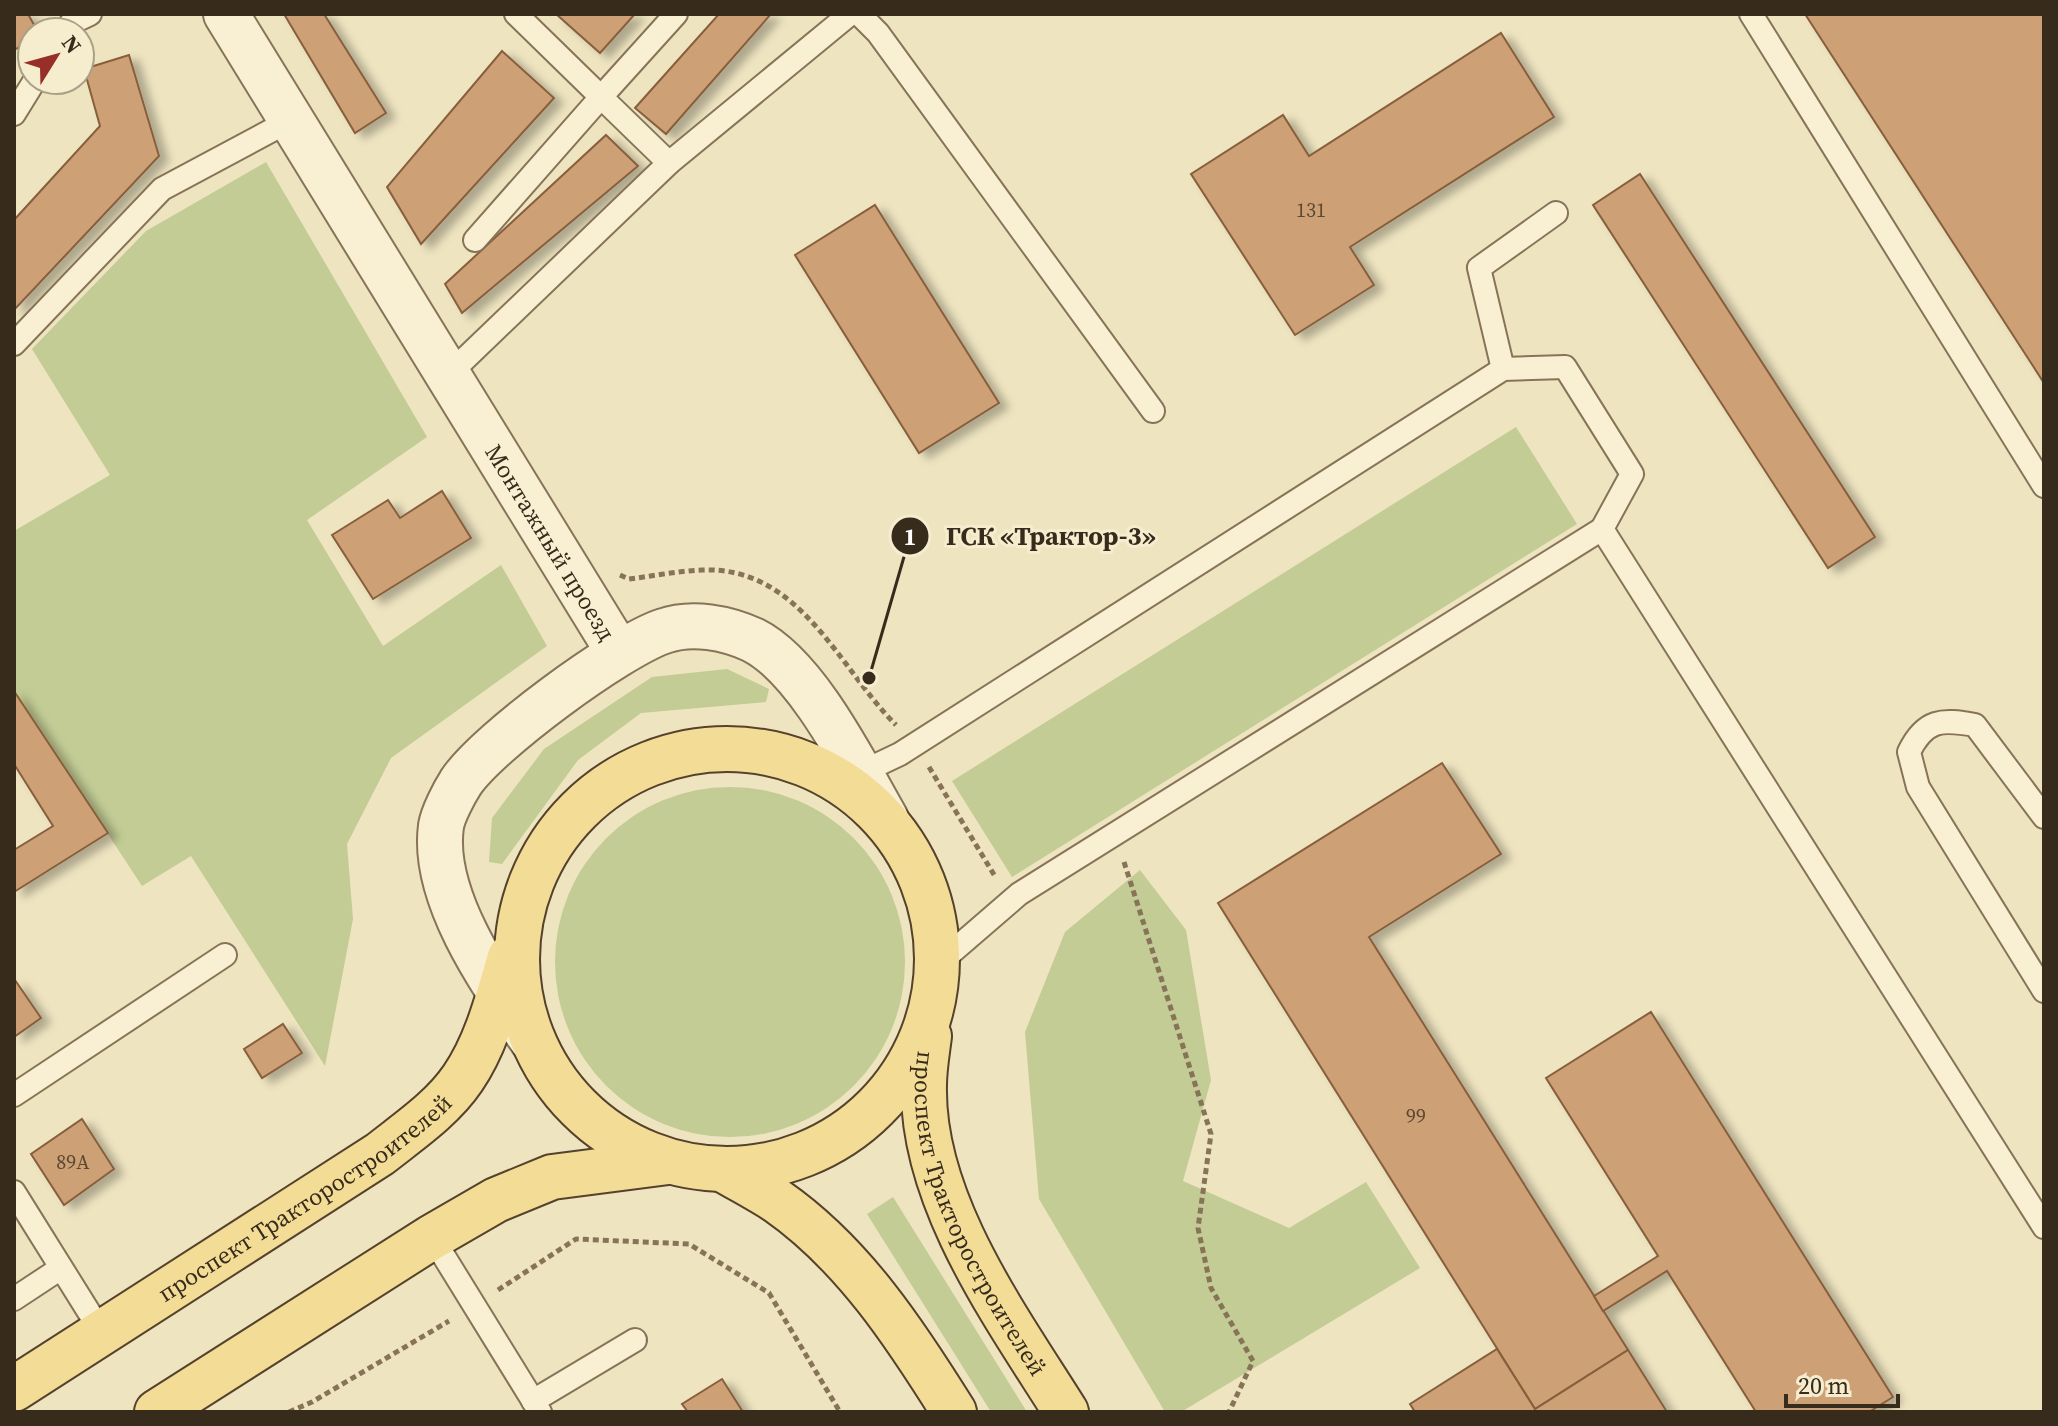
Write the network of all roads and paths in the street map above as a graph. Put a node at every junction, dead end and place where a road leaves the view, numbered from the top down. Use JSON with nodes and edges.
{"nodes":[{"id":1,"x":226,"y":14,"type":"edge"},
{"id":2,"x":516,"y":14,"type":"edge"},
{"id":3,"x":676,"y":14,"type":"edge"},
{"id":4,"x":850,"y":14,"type":"edge"},
{"id":5,"x":859,"y":14,"type":"edge"},
{"id":6,"x":1751,"y":14,"type":"edge"},
{"id":7,"x":25,"y":96,"type":"edge"},
{"id":8,"x":601,"y":97,"type":"junction"},
{"id":9,"x":14,"y":114,"type":"edge"},
{"id":10,"x":289,"y":121,"type":"junction"},
{"id":11,"x":669,"y":163,"type":"junction"},
{"id":12,"x":1556,"y":213,"type":"dead end"},
{"id":13,"x":475,"y":240,"type":"dead end"},
{"id":14,"x":14,"y":344,"type":"edge"},
{"id":15,"x":1503,"y":369,"type":"junction"},
{"id":16,"x":446,"y":377,"type":"junction"},
{"id":17,"x":1153,"y":411,"type":"dead end"},
{"id":18,"x":2044,"y":486,"type":"edge"},
{"id":19,"x":1602,"y":529,"type":"junction"},
{"id":20,"x":609,"y":565,"type":"dead end"},
{"id":21,"x":619,"y":653,"type":"junction"},
{"id":22,"x":916,"y":744,"type":"junction"},
{"id":23,"x":848,"y":776,"type":"junction"},
{"id":24,"x":2044,"y":817,"type":"edge"},
{"id":25,"x":1116,"y":834,"type":"junction"},
{"id":26,"x":1010,"y":902,"type":"junction"},
{"id":27,"x":515,"y":942,"type":"junction"},
{"id":28,"x":225,"y":955,"type":"dead end"},
{"id":29,"x":938,"y":964,"type":"junction"},
{"id":30,"x":2044,"y":991,"type":"edge"},
{"id":31,"x":499,"y":992,"type":"junction"},
{"id":32,"x":932,"y":1006,"type":"junction"},
{"id":33,"x":532,"y":1040,"type":"junction"},
{"id":34,"x":14,"y":1095,"type":"edge"},
{"id":35,"x":671,"y":1162,"type":"junction"},
{"id":36,"x":724,"y":1170,"type":"junction"},
{"id":37,"x":14,"y":1192,"type":"edge"},
{"id":38,"x":2044,"y":1227,"type":"edge"},
{"id":39,"x":432,"y":1237,"type":"junction"},
{"id":40,"x":61,"y":1268,"type":"junction"},
{"id":41,"x":14,"y":1299,"type":"edge"},
{"id":42,"x":475,"y":1305,"type":"junction"},
{"id":43,"x":102,"y":1333,"type":"junction"},
{"id":44,"x":635,"y":1340,"type":"dead end"},
{"id":45,"x":14,"y":1389,"type":"edge"},
{"id":46,"x":536,"y":1406,"type":"edge"},
{"id":47,"x":157,"y":1412,"type":"edge"},
{"id":48,"x":289,"y":1412,"type":"edge"},
{"id":49,"x":840,"y":1412,"type":"edge"},
{"id":50,"x":954,"y":1412,"type":"edge"},
{"id":51,"x":1066,"y":1412,"type":"edge"},
{"id":52,"x":1229,"y":1412,"type":"edge"}],
"edges":[{"from":1,"to":10,"type":"street","name":"Монтажный проезд"},
{"from":2,"to":8,"type":"lane"},
{"from":3,"to":8,"type":"lane"},
{"from":4,"to":11,"type":"lane"},
{"from":5,"to":17,"type":"lane"},
{"from":6,"to":18,"type":"lane"},
{"from":7,"to":9,"type":"lane"},
{"from":8,"to":11,"type":"lane"},
{"from":8,"to":13,"type":"lane"},
{"from":10,"to":14,"type":"lane"},
{"from":10,"to":16,"type":"street","name":"Монтажный проезд"},
{"from":11,"to":16,"type":"lane"},
{"from":12,"to":15,"type":"lane"},
{"from":15,"to":19,"type":"lane"},
{"from":15,"to":22,"type":"lane"},
{"from":16,"to":21,"type":"street","name":"Монтажный проезд"},
{"from":19,"to":25,"type":"lane"},
{"from":19,"to":38,"type":"lane"},
{"from":20,"to":22,"type":"path"},
{"from":21,"to":23,"type":"street"},
{"from":21,"to":31,"type":"street","name":"Монтажный проезд"},
{"from":22,"to":23,"type":"lane"},
{"from":22,"to":26,"type":"path"},
{"from":23,"to":27,"type":"main road"},
{"from":23,"to":29,"type":"main road"},
{"from":24,"to":30,"type":"lane"},
{"from":25,"to":26,"type":"lane"},
{"from":25,"to":52,"type":"path"},
{"from":26,"to":29,"type":"lane"},
{"from":27,"to":31,"type":"main road","name":"проспект Тракторостроителей"},
{"from":27,"to":33,"type":"main road"},
{"from":28,"to":34,"type":"lane"},
{"from":29,"to":32,"type":"main road"},
{"from":31,"to":33,"type":"street","name":"Монтажный проезд"},
{"from":31,"to":43,"type":"main road","name":"проспект Тракторостроителей"},
{"from":32,"to":36,"type":"main road"},
{"from":32,"to":51,"type":"main road","name":"проспект Тракторостроителей"},
{"from":33,"to":35,"type":"main road"},
{"from":35,"to":36,"type":"main road"},
{"from":35,"to":39,"type":"main road"},
{"from":36,"to":50,"type":"main road"},
{"from":37,"to":40,"type":"lane"},
{"from":39,"to":42,"type":"lane"},
{"from":39,"to":47,"type":"main road"},
{"from":40,"to":41,"type":"lane"},
{"from":40,"to":43,"type":"lane"},
{"from":42,"to":46,"type":"lane"},
{"from":42,"to":48,"type":"path"},
{"from":42,"to":49,"type":"path"},
{"from":43,"to":45,"type":"main road","name":"проспект Тракторостроителей"},
{"from":44,"to":46,"type":"lane"}]}
